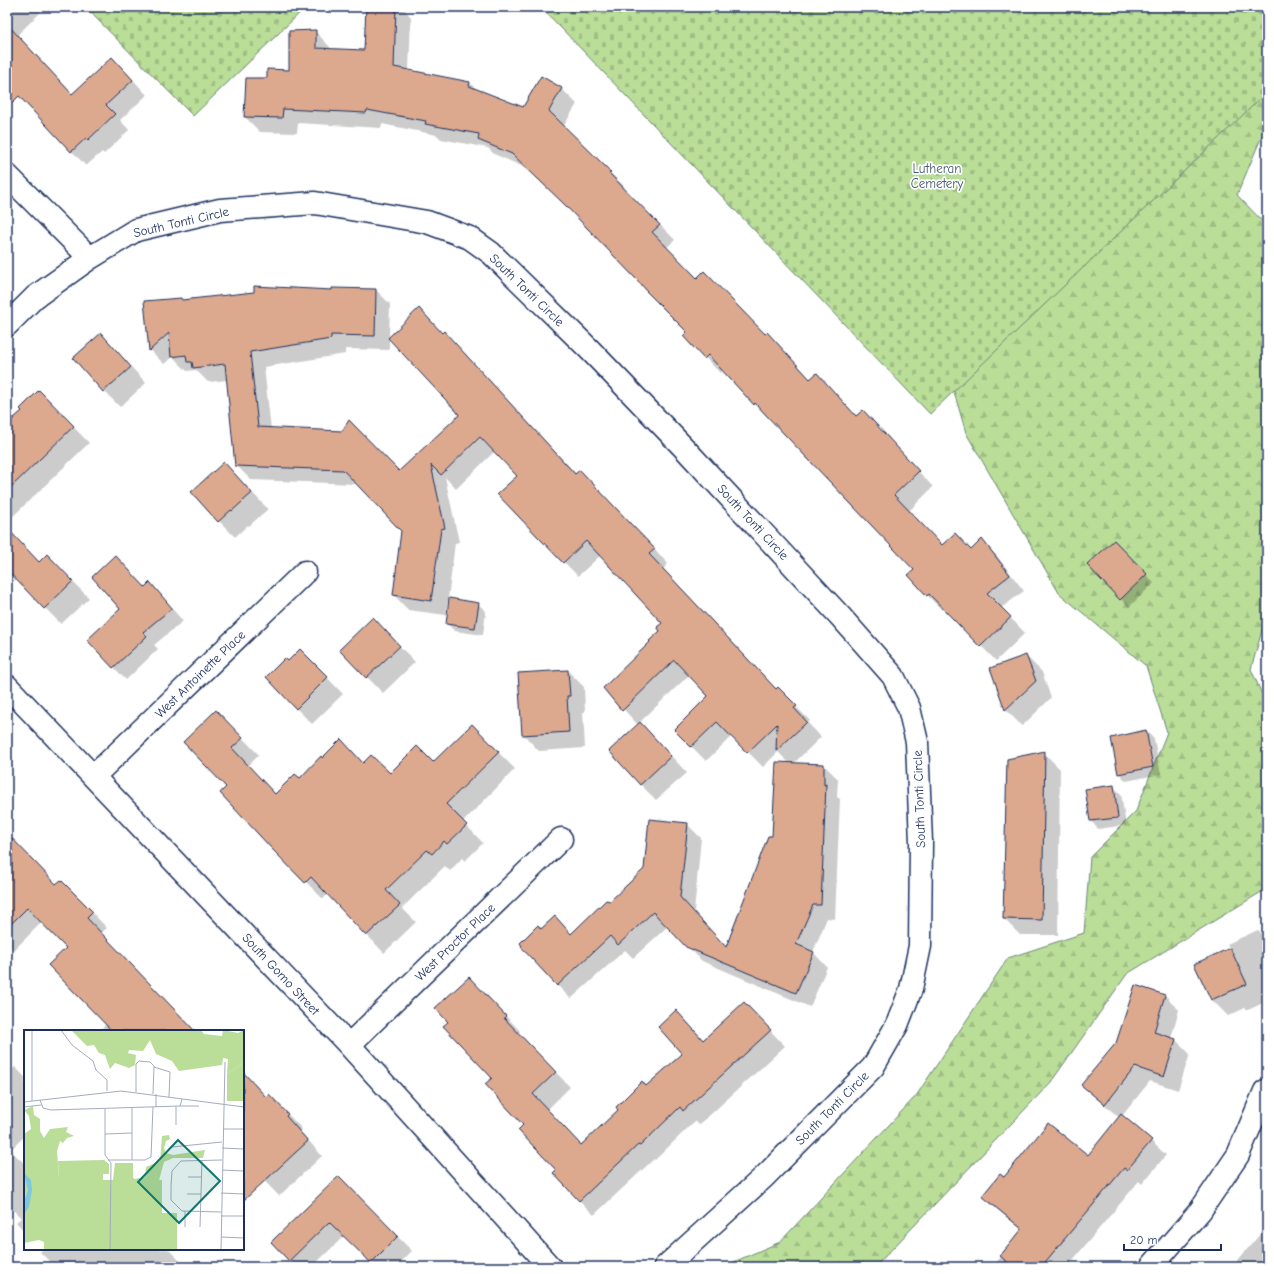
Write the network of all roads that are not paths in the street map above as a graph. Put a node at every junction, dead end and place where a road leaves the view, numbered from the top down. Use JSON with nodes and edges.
{"nodes":[{"id":1,"x":7,"y":175,"type":"edge"},
{"id":2,"x":90,"y":258,"type":"junction"},
{"id":3,"x":7,"y":325,"type":"edge"},
{"id":4,"x":305,"y":572,"type":"dead end"},
{"id":5,"x":7,"y":686,"type":"edge"},
{"id":6,"x":94,"y":776,"type":"junction"},
{"id":7,"x":561,"y":839,"type":"dead end"},
{"id":8,"x":349,"y":1045,"type":"junction"},
{"id":9,"x":1265,"y":1091,"type":"dead end"},
{"id":10,"x":550,"y":1267,"type":"edge"},
{"id":11,"x":665,"y":1267,"type":"edge"},
{"id":12,"x":1150,"y":1267,"type":"edge"}],
"edges":[{"from":1,"to":2,"type":"street"},
{"from":2,"to":3,"type":"street","name":"South Tonti Circle"},
{"from":2,"to":11,"type":"street","name":"South Tonti Circle"},
{"from":4,"to":6,"type":"street","name":"West Antoinette Place"},
{"from":5,"to":6,"type":"street","name":"South Gomo Street"},
{"from":6,"to":8,"type":"street","name":"South Gomo Street"},
{"from":7,"to":8,"type":"street","name":"West Proctor Place"},
{"from":8,"to":10,"type":"street","name":"South Gomo Street"},
{"from":9,"to":12,"type":"street"}]}
